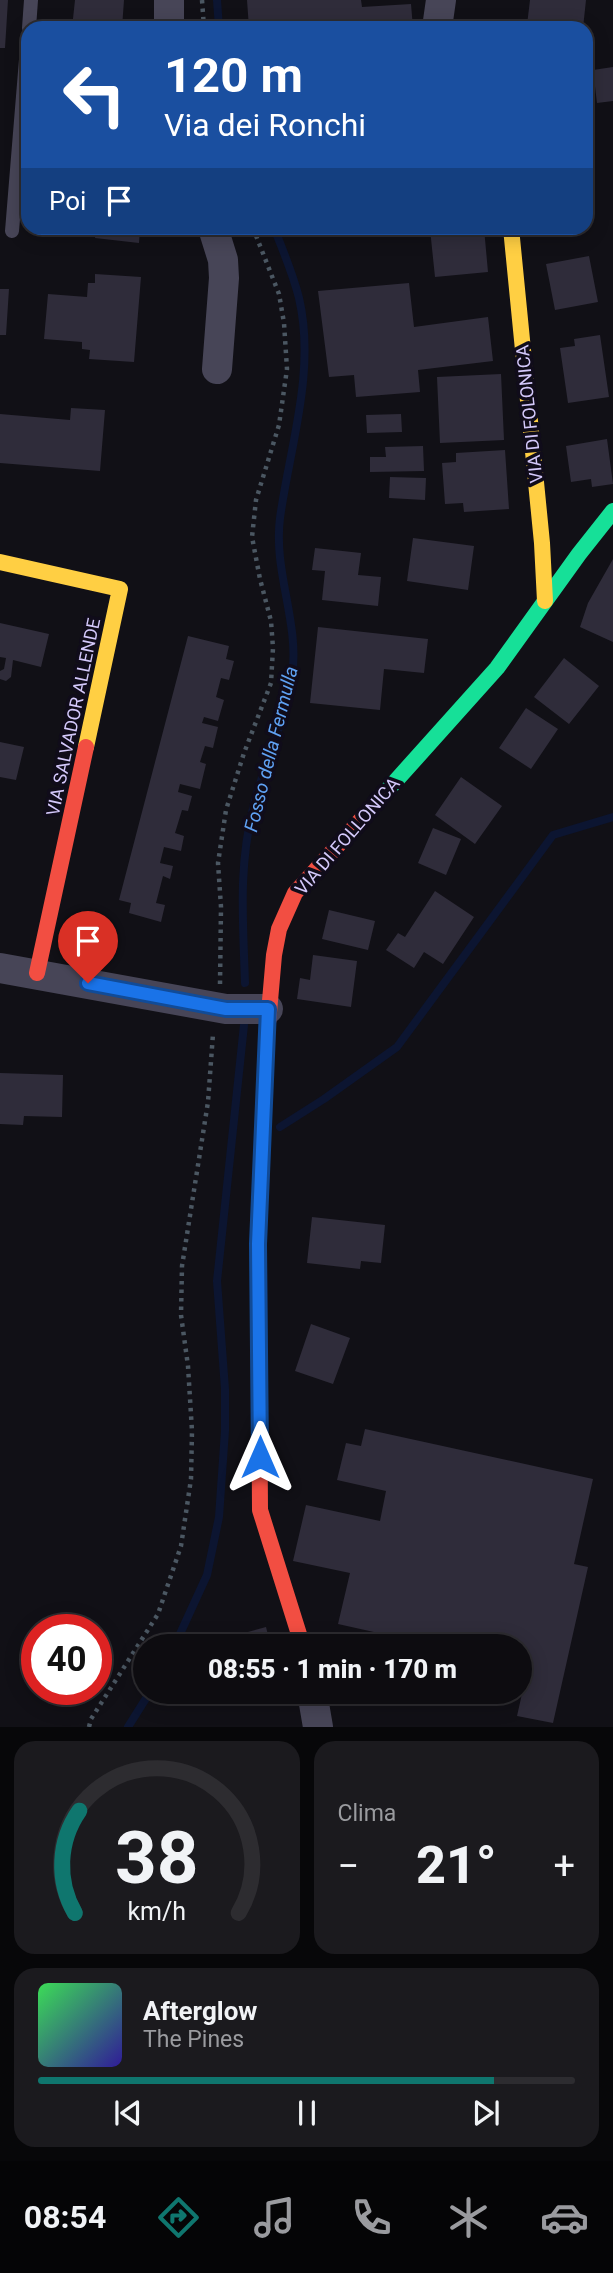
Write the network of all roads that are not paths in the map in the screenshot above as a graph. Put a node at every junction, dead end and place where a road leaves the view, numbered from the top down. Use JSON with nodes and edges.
{"nodes":[{"id":1,"x":31,"y":0,"type":"edge"},
{"id":2,"x":169,"y":0,"type":"edge"},
{"id":3,"x":441,"y":0,"type":"edge"},
{"id":4,"x":30,"y":21,"type":"edge"},
{"id":5,"x":169,"y":21,"type":"edge"},
{"id":6,"x":438,"y":21,"type":"edge"},
{"id":7,"x":21,"y":121,"type":"edge"},
{"id":8,"x":12,"y":231,"type":"dead end"},
{"id":9,"x":215,"y":235,"type":"edge"},
{"id":10,"x":512,"y":235,"type":"edge"},
{"id":11,"x":217,"y":369,"type":"dead end"},
{"id":12,"x":613,"y":511,"type":"edge"},
{"id":13,"x":0,"y":562,"type":"edge"},
{"id":14,"x":545,"y":601,"type":"junction"},
{"id":15,"x":0,"y":968,"type":"edge"},
{"id":16,"x":37,"y":973,"type":"junction"},
{"id":17,"x":268,"y":1009,"type":"junction"},
{"id":18,"x":299,"y":1634,"type":"edge"},
{"id":19,"x":314,"y":1704,"type":"edge"},
{"id":20,"x":318,"y":1727,"type":"edge"}],
"edges":[{"from":1,"to":4,"type":"lane"},
{"from":2,"to":5,"type":"street"},
{"from":3,"to":6,"type":"street"},
{"from":7,"to":8,"type":"lane"},
{"from":9,"to":11,"type":"street"},
{"from":10,"to":14,"type":"street","name":"VIA DI FOLONICA"},
{"from":12,"to":14,"type":"street","name":"VIA DI FOLLONICA"},
{"from":13,"to":16,"type":"street","name":"VIA SALVADOR ALLENDE"},
{"from":14,"to":17,"type":"street","name":"VIA DI FOLLONICA"},
{"from":15,"to":16,"type":"street"},
{"from":16,"to":17,"type":"street"},
{"from":17,"to":18,"type":"street","name":"VIA DI FOLLONICA"},
{"from":19,"to":20,"type":"street"}]}
